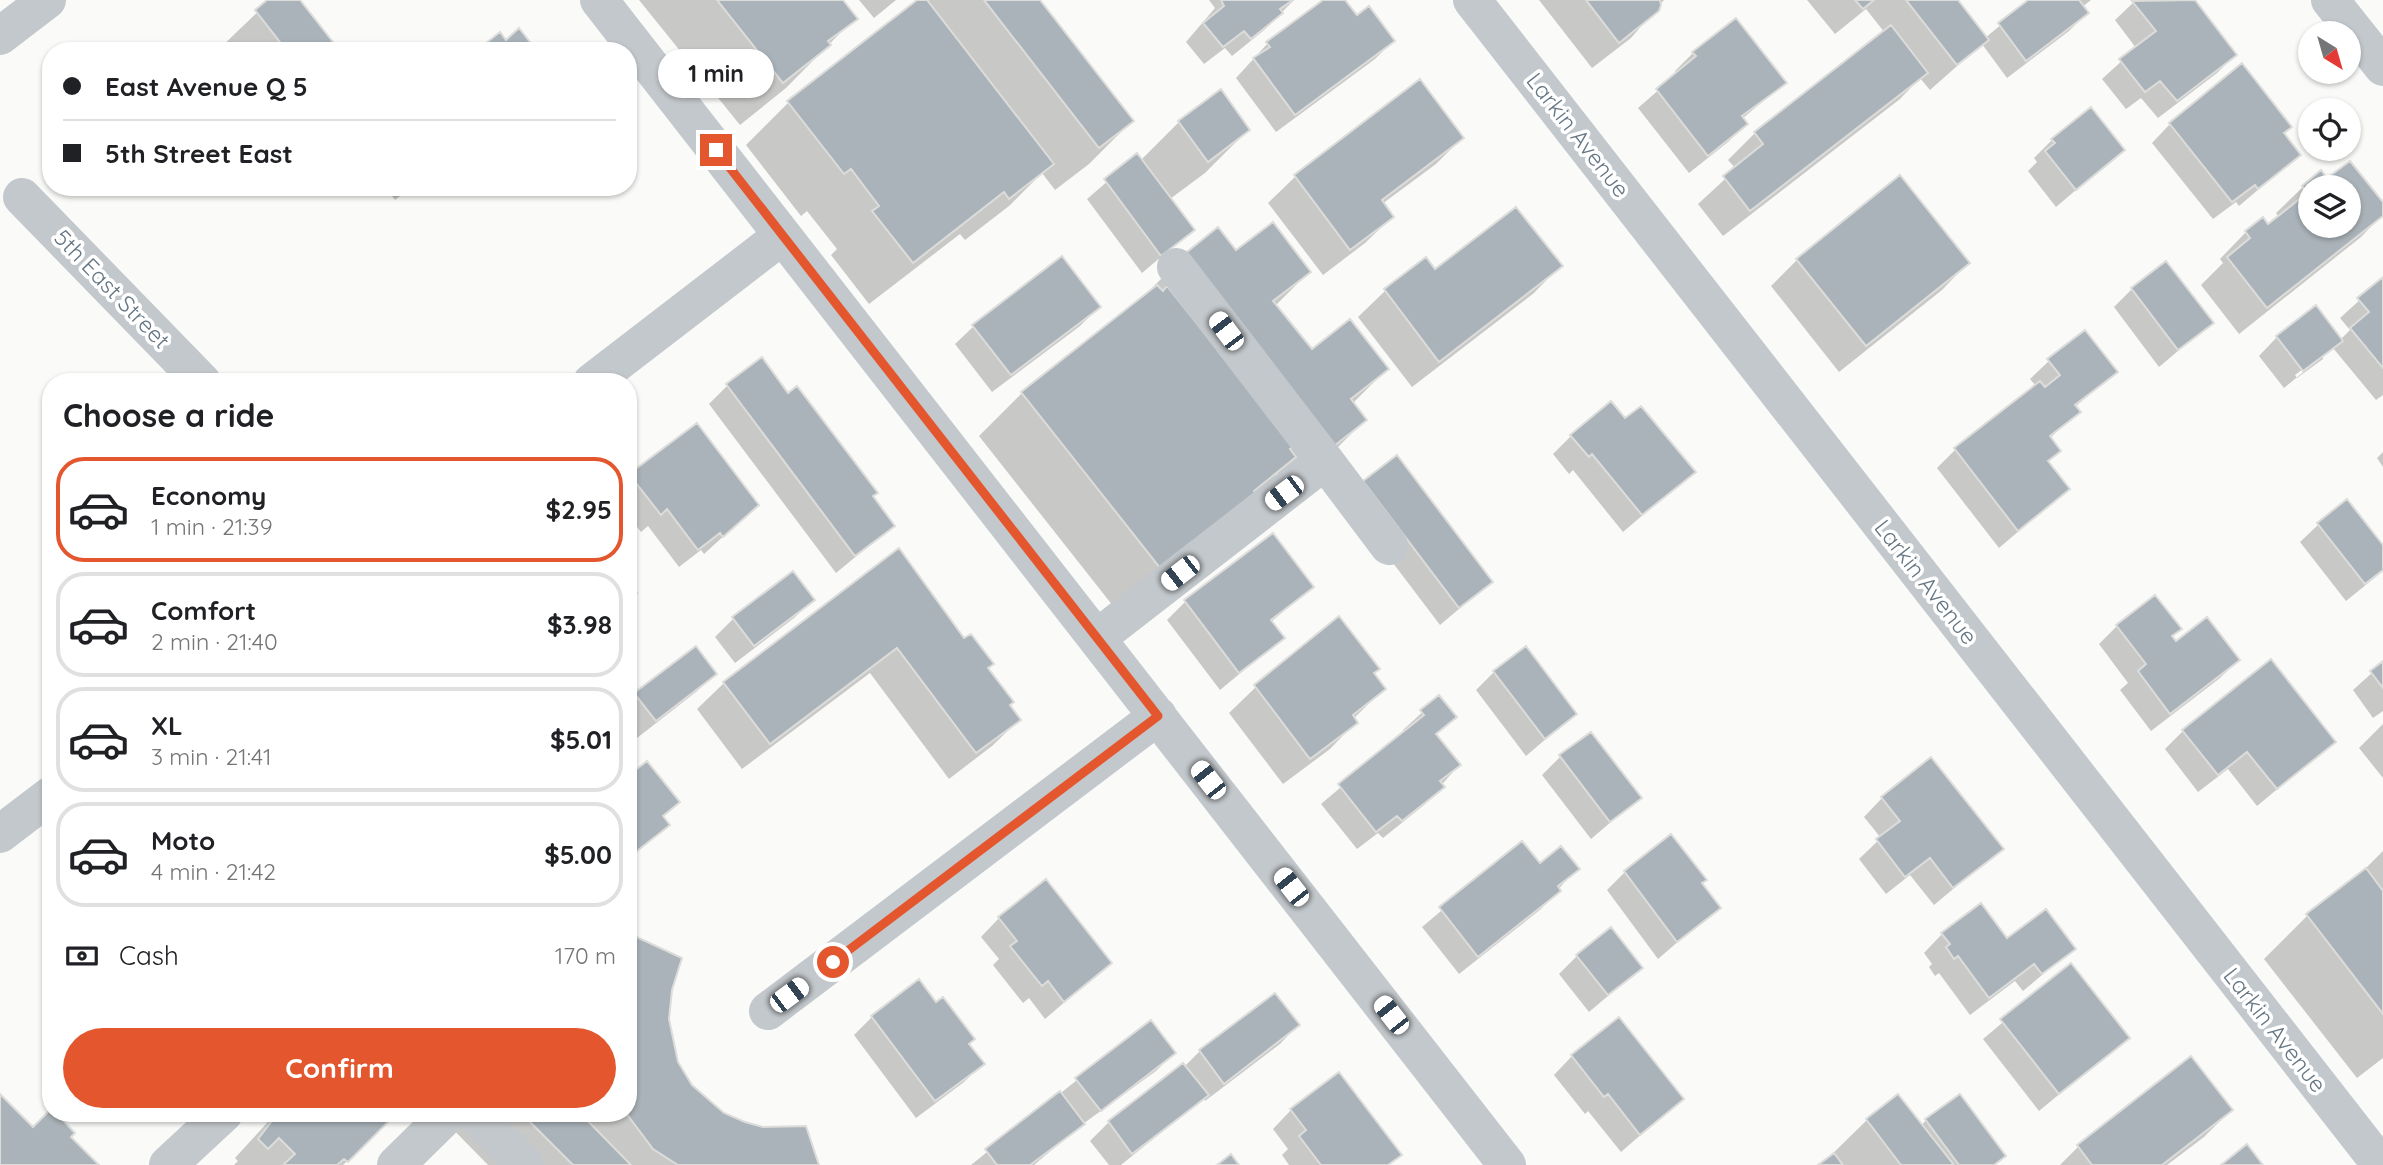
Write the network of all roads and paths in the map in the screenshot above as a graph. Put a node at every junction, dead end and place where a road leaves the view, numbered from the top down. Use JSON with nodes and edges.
{"nodes":[{"id":1,"x":47,"y":0,"type":"edge"},
{"id":2,"x":599,"y":0,"type":"edge"},
{"id":3,"x":1472,"y":0,"type":"edge"},
{"id":4,"x":2330,"y":0,"type":"edge"},
{"id":5,"x":0,"y":36,"type":"edge"},
{"id":6,"x":632,"y":42,"type":"edge"},
{"id":7,"x":637,"y":49,"type":"edge"},
{"id":8,"x":2383,"y":67,"type":"edge"},
{"id":9,"x":22,"y":197,"type":"dead end"},
{"id":10,"x":782,"y":236,"type":"junction"},
{"id":11,"x":1176,"y":267,"type":"dead end"},
{"id":12,"x":193,"y":373,"type":"edge"},
{"id":13,"x":604,"y":373,"type":"edge"},
{"id":14,"x":1325,"y":461,"type":"junction"},
{"id":15,"x":1390,"y":546,"type":"dead end"},
{"id":16,"x":1097,"y":638,"type":"junction"},
{"id":17,"x":1158,"y":716,"type":"junction"},
{"id":18,"x":42,"y":802,"type":"edge"},
{"id":19,"x":0,"y":834,"type":"edge"},
{"id":20,"x":768,"y":1011,"type":"dead end"},
{"id":21,"x":214,"y":1122,"type":"edge"},
{"id":22,"x":440,"y":1122,"type":"edge"},
{"id":23,"x":483,"y":1122,"type":"edge"},
{"id":24,"x":168,"y":1165,"type":"edge"},
{"id":25,"x":396,"y":1165,"type":"edge"},
{"id":26,"x":525,"y":1165,"type":"edge"},
{"id":27,"x":1507,"y":1165,"type":"edge"},
{"id":28,"x":2381,"y":1165,"type":"edge"}],
"edges":[{"from":1,"to":5,"type":"street"},
{"from":2,"to":6,"type":"street"},
{"from":3,"to":28,"type":"street","name":"Larkin Avenue"},
{"from":4,"to":8,"type":"street"},
{"from":7,"to":10,"type":"street"},
{"from":9,"to":12,"type":"street","name":"5th East Street"},
{"from":10,"to":13,"type":"street"},
{"from":10,"to":16,"type":"street"},
{"from":11,"to":14,"type":"street"},
{"from":14,"to":15,"type":"street"},
{"from":14,"to":16,"type":"street"},
{"from":16,"to":17,"type":"street"},
{"from":17,"to":20,"type":"street"},
{"from":17,"to":27,"type":"street"},
{"from":18,"to":19,"type":"street"},
{"from":21,"to":24,"type":"street"},
{"from":22,"to":25,"type":"street"},
{"from":23,"to":26,"type":"street"}]}
